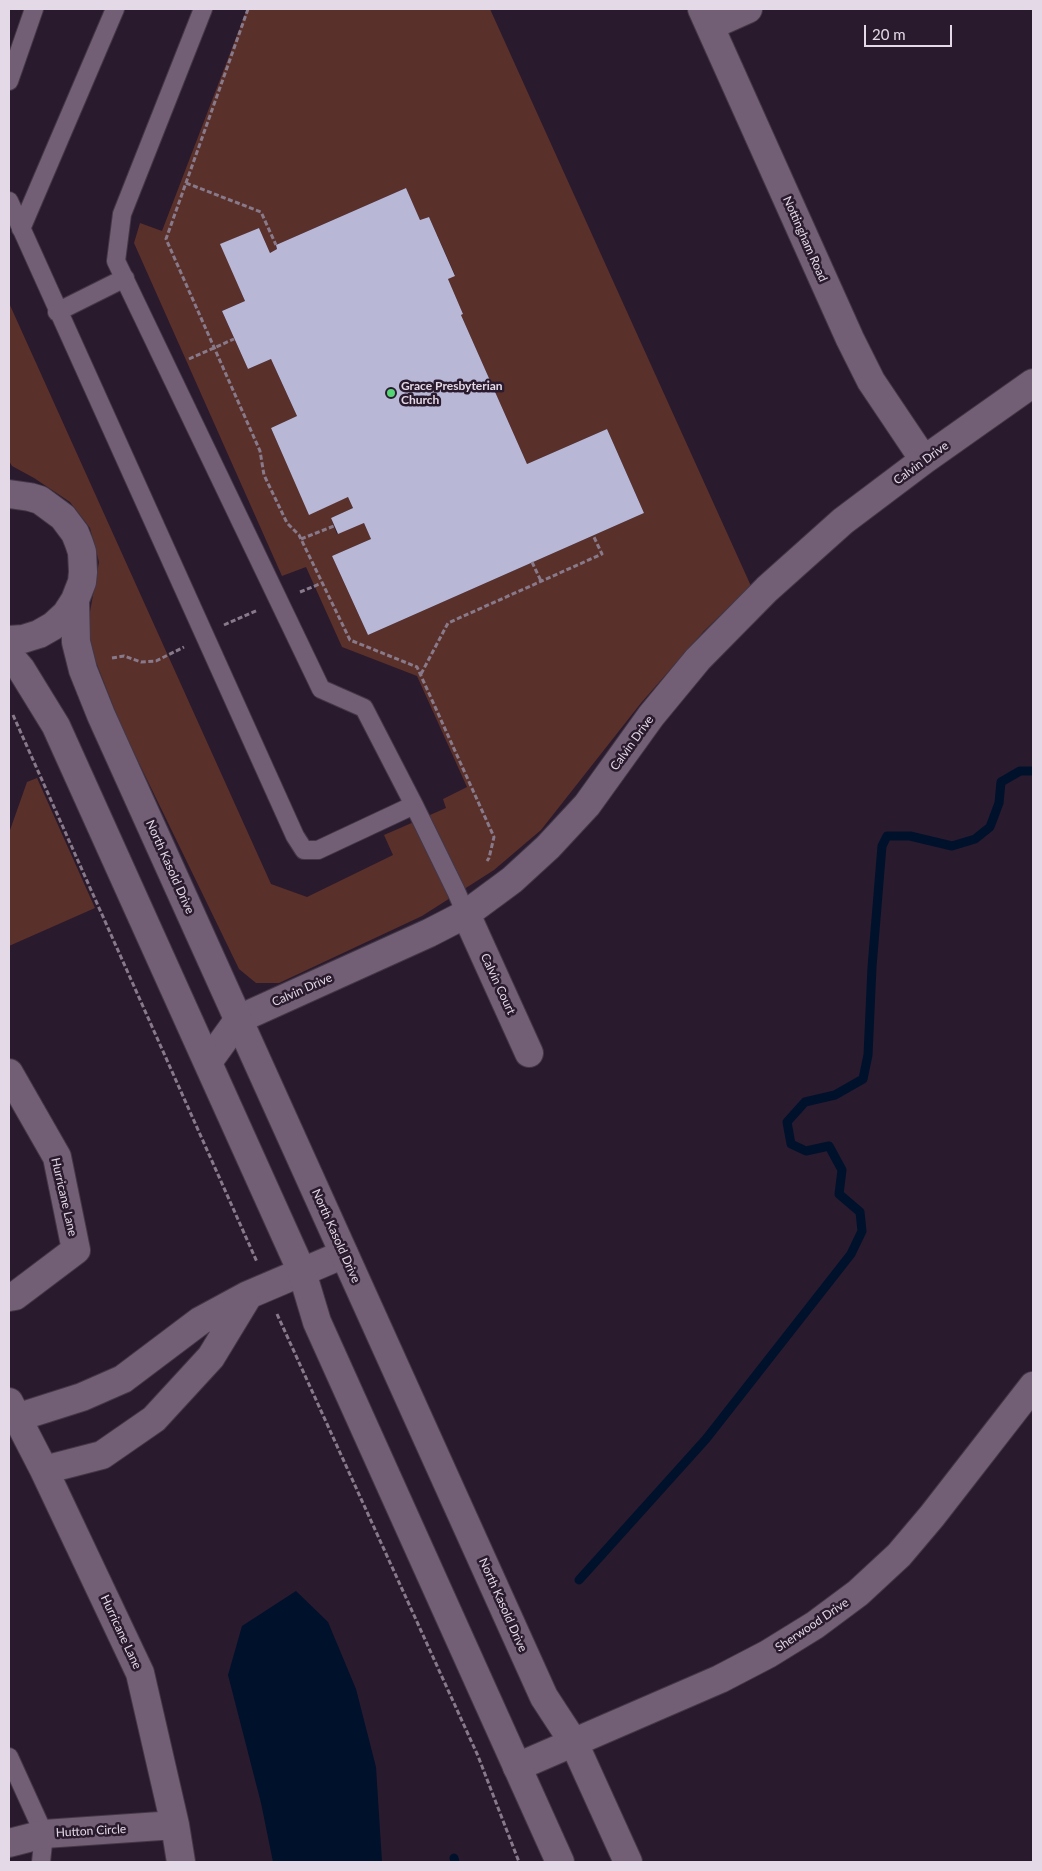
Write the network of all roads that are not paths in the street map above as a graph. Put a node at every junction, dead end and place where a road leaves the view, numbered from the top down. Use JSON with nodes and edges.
{"nodes":[{"id":1,"x":34,"y":9,"type":"edge"},
{"id":2,"x":116,"y":9,"type":"edge"},
{"id":3,"x":203,"y":9,"type":"edge"},
{"id":4,"x":748,"y":9,"type":"edge"},
{"id":5,"x":706,"y":17,"type":"edge"},
{"id":6,"x":9,"y":81,"type":"edge"},
{"id":7,"x":9,"y":201,"type":"edge"},
{"id":8,"x":21,"y":230,"type":"junction"},
{"id":9,"x":125,"y":278,"type":"junction"},
{"id":10,"x":57,"y":312,"type":"junction"},
{"id":11,"x":1033,"y":383,"type":"edge"},
{"id":12,"x":924,"y":460,"type":"junction"},
{"id":13,"x":9,"y":477,"type":"edge"},
{"id":14,"x":20,"y":495,"type":"edge"},
{"id":15,"x":75,"y":600,"type":"junction"},
{"id":16,"x":9,"y":640,"type":"edge"},
{"id":17,"x":9,"y":655,"type":"edge"},
{"id":18,"x":414,"y":805,"type":"junction"},
{"id":19,"x":461,"y":903,"type":"junction"},
{"id":20,"x":238,"y":1019,"type":"junction"},
{"id":21,"x":529,"y":1053,"type":"dead end"},
{"id":22,"x":208,"y":1062,"type":"junction"},
{"id":23,"x":9,"y":1073,"type":"edge"},
{"id":24,"x":344,"y":1254,"type":"junction"},
{"id":25,"x":302,"y":1272,"type":"junction"},
{"id":26,"x":248,"y":1295,"type":"junction"},
{"id":27,"x":9,"y":1297,"type":"edge"},
{"id":28,"x":1033,"y":1386,"type":"edge"},
{"id":29,"x":12,"y":1410,"type":"edge"},
{"id":30,"x":44,"y":1470,"type":"junction"},
{"id":31,"x":574,"y":1743,"type":"junction"},
{"id":32,"x":9,"y":1757,"type":"edge"},
{"id":33,"x":517,"y":1767,"type":"junction"},
{"id":34,"x":175,"y":1826,"type":"junction"},
{"id":35,"x":44,"y":1834,"type":"junction"},
{"id":36,"x":9,"y":1844,"type":"edge"},
{"id":37,"x":41,"y":1862,"type":"edge"},
{"id":38,"x":180,"y":1862,"type":"edge"},
{"id":39,"x":560,"y":1862,"type":"edge"},
{"id":40,"x":628,"y":1862,"type":"edge"}],
"edges":[{"from":1,"to":6,"type":"lane"},
{"from":2,"to":8,"type":"lane"},
{"from":3,"to":9,"type":"lane"},
{"from":4,"to":5,"type":"street"},
{"from":5,"to":12,"type":"street","name":"Nottingham Road"},
{"from":7,"to":8,"type":"lane"},
{"from":8,"to":10,"type":"lane"},
{"from":9,"to":10,"type":"lane"},
{"from":9,"to":18,"type":"lane"},
{"from":10,"to":18,"type":"lane"},
{"from":11,"to":12,"type":"street","name":"Calvin Drive"},
{"from":12,"to":19,"type":"street","name":"Calvin Drive"},
{"from":13,"to":14,"type":"street"},
{"from":14,"to":15,"type":"street"},
{"from":15,"to":16,"type":"street"},
{"from":15,"to":20,"type":"street","name":"North Kasold Drive"},
{"from":17,"to":22,"type":"street"},
{"from":18,"to":19,"type":"lane"},
{"from":19,"to":20,"type":"street","name":"Calvin Drive"},
{"from":19,"to":21,"type":"street","name":"Calvin Court"},
{"from":20,"to":22,"type":"street"},
{"from":20,"to":24,"type":"street","name":"North Kasold Drive"},
{"from":22,"to":25,"type":"street"},
{"from":23,"to":27,"type":"street","name":"Hurricane Lane"},
{"from":24,"to":25,"type":"street","name":"Hurricane Lane"},
{"from":24,"to":31,"type":"street","name":"North Kasold Drive"},
{"from":25,"to":26,"type":"street","name":"Hurricane Lane"},
{"from":25,"to":33,"type":"street"},
{"from":26,"to":29,"type":"street","name":"Hurricane Lane"},
{"from":26,"to":30,"type":"street"},
{"from":28,"to":31,"type":"street","name":"Sherwood Drive"},
{"from":29,"to":30,"type":"street","name":"Hurricane Lane"},
{"from":30,"to":34,"type":"street","name":"Hurricane Lane"},
{"from":31,"to":33,"type":"street","name":"Sherwood Drive"},
{"from":31,"to":40,"type":"street","name":"North Kasold Drive"},
{"from":32,"to":35,"type":"lane"},
{"from":33,"to":39,"type":"street"},
{"from":34,"to":35,"type":"street","name":"Hutton Circle"},
{"from":34,"to":38,"type":"street","name":"Hurricane Lane"},
{"from":35,"to":36,"type":"street","name":"Hutton Circle"},
{"from":35,"to":37,"type":"lane"}]}
